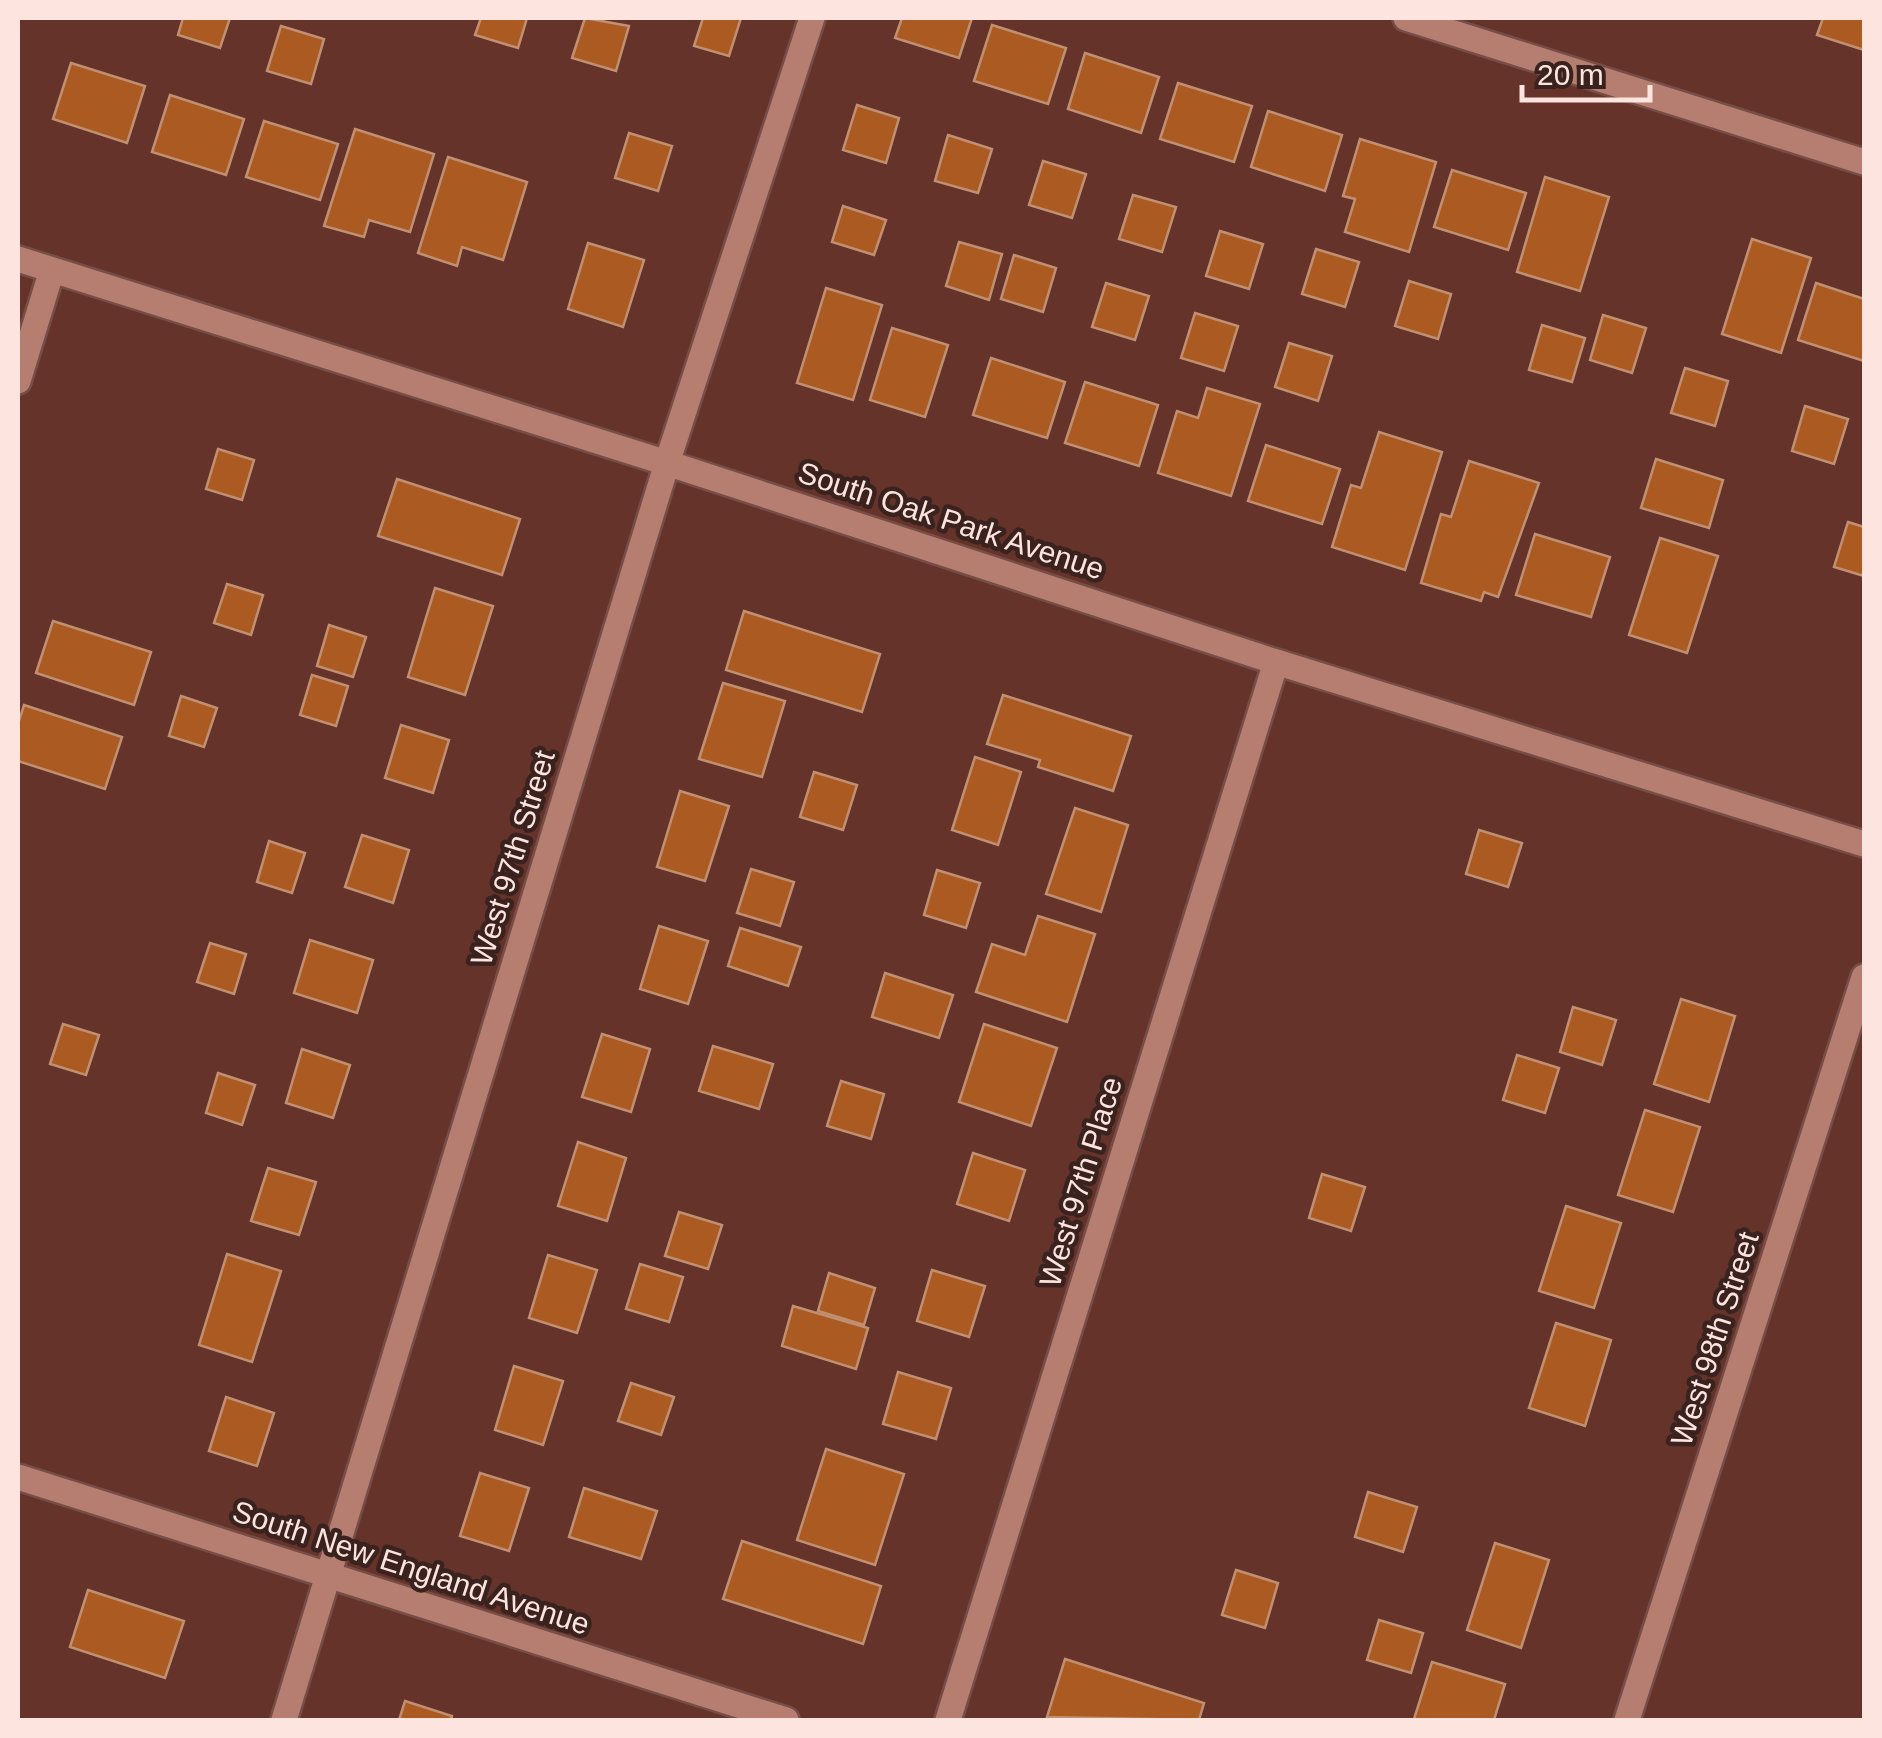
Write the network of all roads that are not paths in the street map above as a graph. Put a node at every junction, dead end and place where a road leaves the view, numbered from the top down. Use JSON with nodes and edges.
{"nodes":[{"id":1,"x":812,"y":18,"type":"edge"},
{"id":2,"x":1406,"y":18,"type":"edge"},
{"id":3,"x":1864,"y":162,"type":"edge"},
{"id":4,"x":18,"y":259,"type":"edge"},
{"id":5,"x":52,"y":270,"type":"junction"},
{"id":6,"x":18,"y":381,"type":"edge"},
{"id":7,"x":667,"y":462,"type":"junction"},
{"id":8,"x":1276,"y":662,"type":"junction"},
{"id":9,"x":1864,"y":844,"type":"edge"},
{"id":10,"x":1864,"y":976,"type":"edge"},
{"id":11,"x":18,"y":1477,"type":"edge"},
{"id":12,"x":329,"y":1576,"type":"junction"},
{"id":13,"x":284,"y":1720,"type":"edge"},
{"id":14,"x":786,"y":1720,"type":"edge"},
{"id":15,"x":948,"y":1720,"type":"edge"},
{"id":16,"x":1627,"y":1720,"type":"edge"}],
"edges":[{"from":1,"to":7,"type":"street","name":"West 97th Street"},
{"from":2,"to":3,"type":"street"},
{"from":4,"to":5,"type":"street","name":"South Oak Park Avenue"},
{"from":5,"to":6,"type":"street"},
{"from":5,"to":7,"type":"street","name":"South Oak Park Avenue"},
{"from":7,"to":8,"type":"street","name":"South Oak Park Avenue"},
{"from":7,"to":12,"type":"street","name":"West 97th Street"},
{"from":8,"to":9,"type":"street","name":"South Oak Park Avenue"},
{"from":8,"to":15,"type":"street","name":"West 97th Place"},
{"from":10,"to":16,"type":"street","name":"West 98th Street"},
{"from":11,"to":12,"type":"street","name":"South New England Avenue"},
{"from":12,"to":13,"type":"street","name":"West 97th Street"},
{"from":12,"to":14,"type":"street","name":"South New England Avenue"}]}
